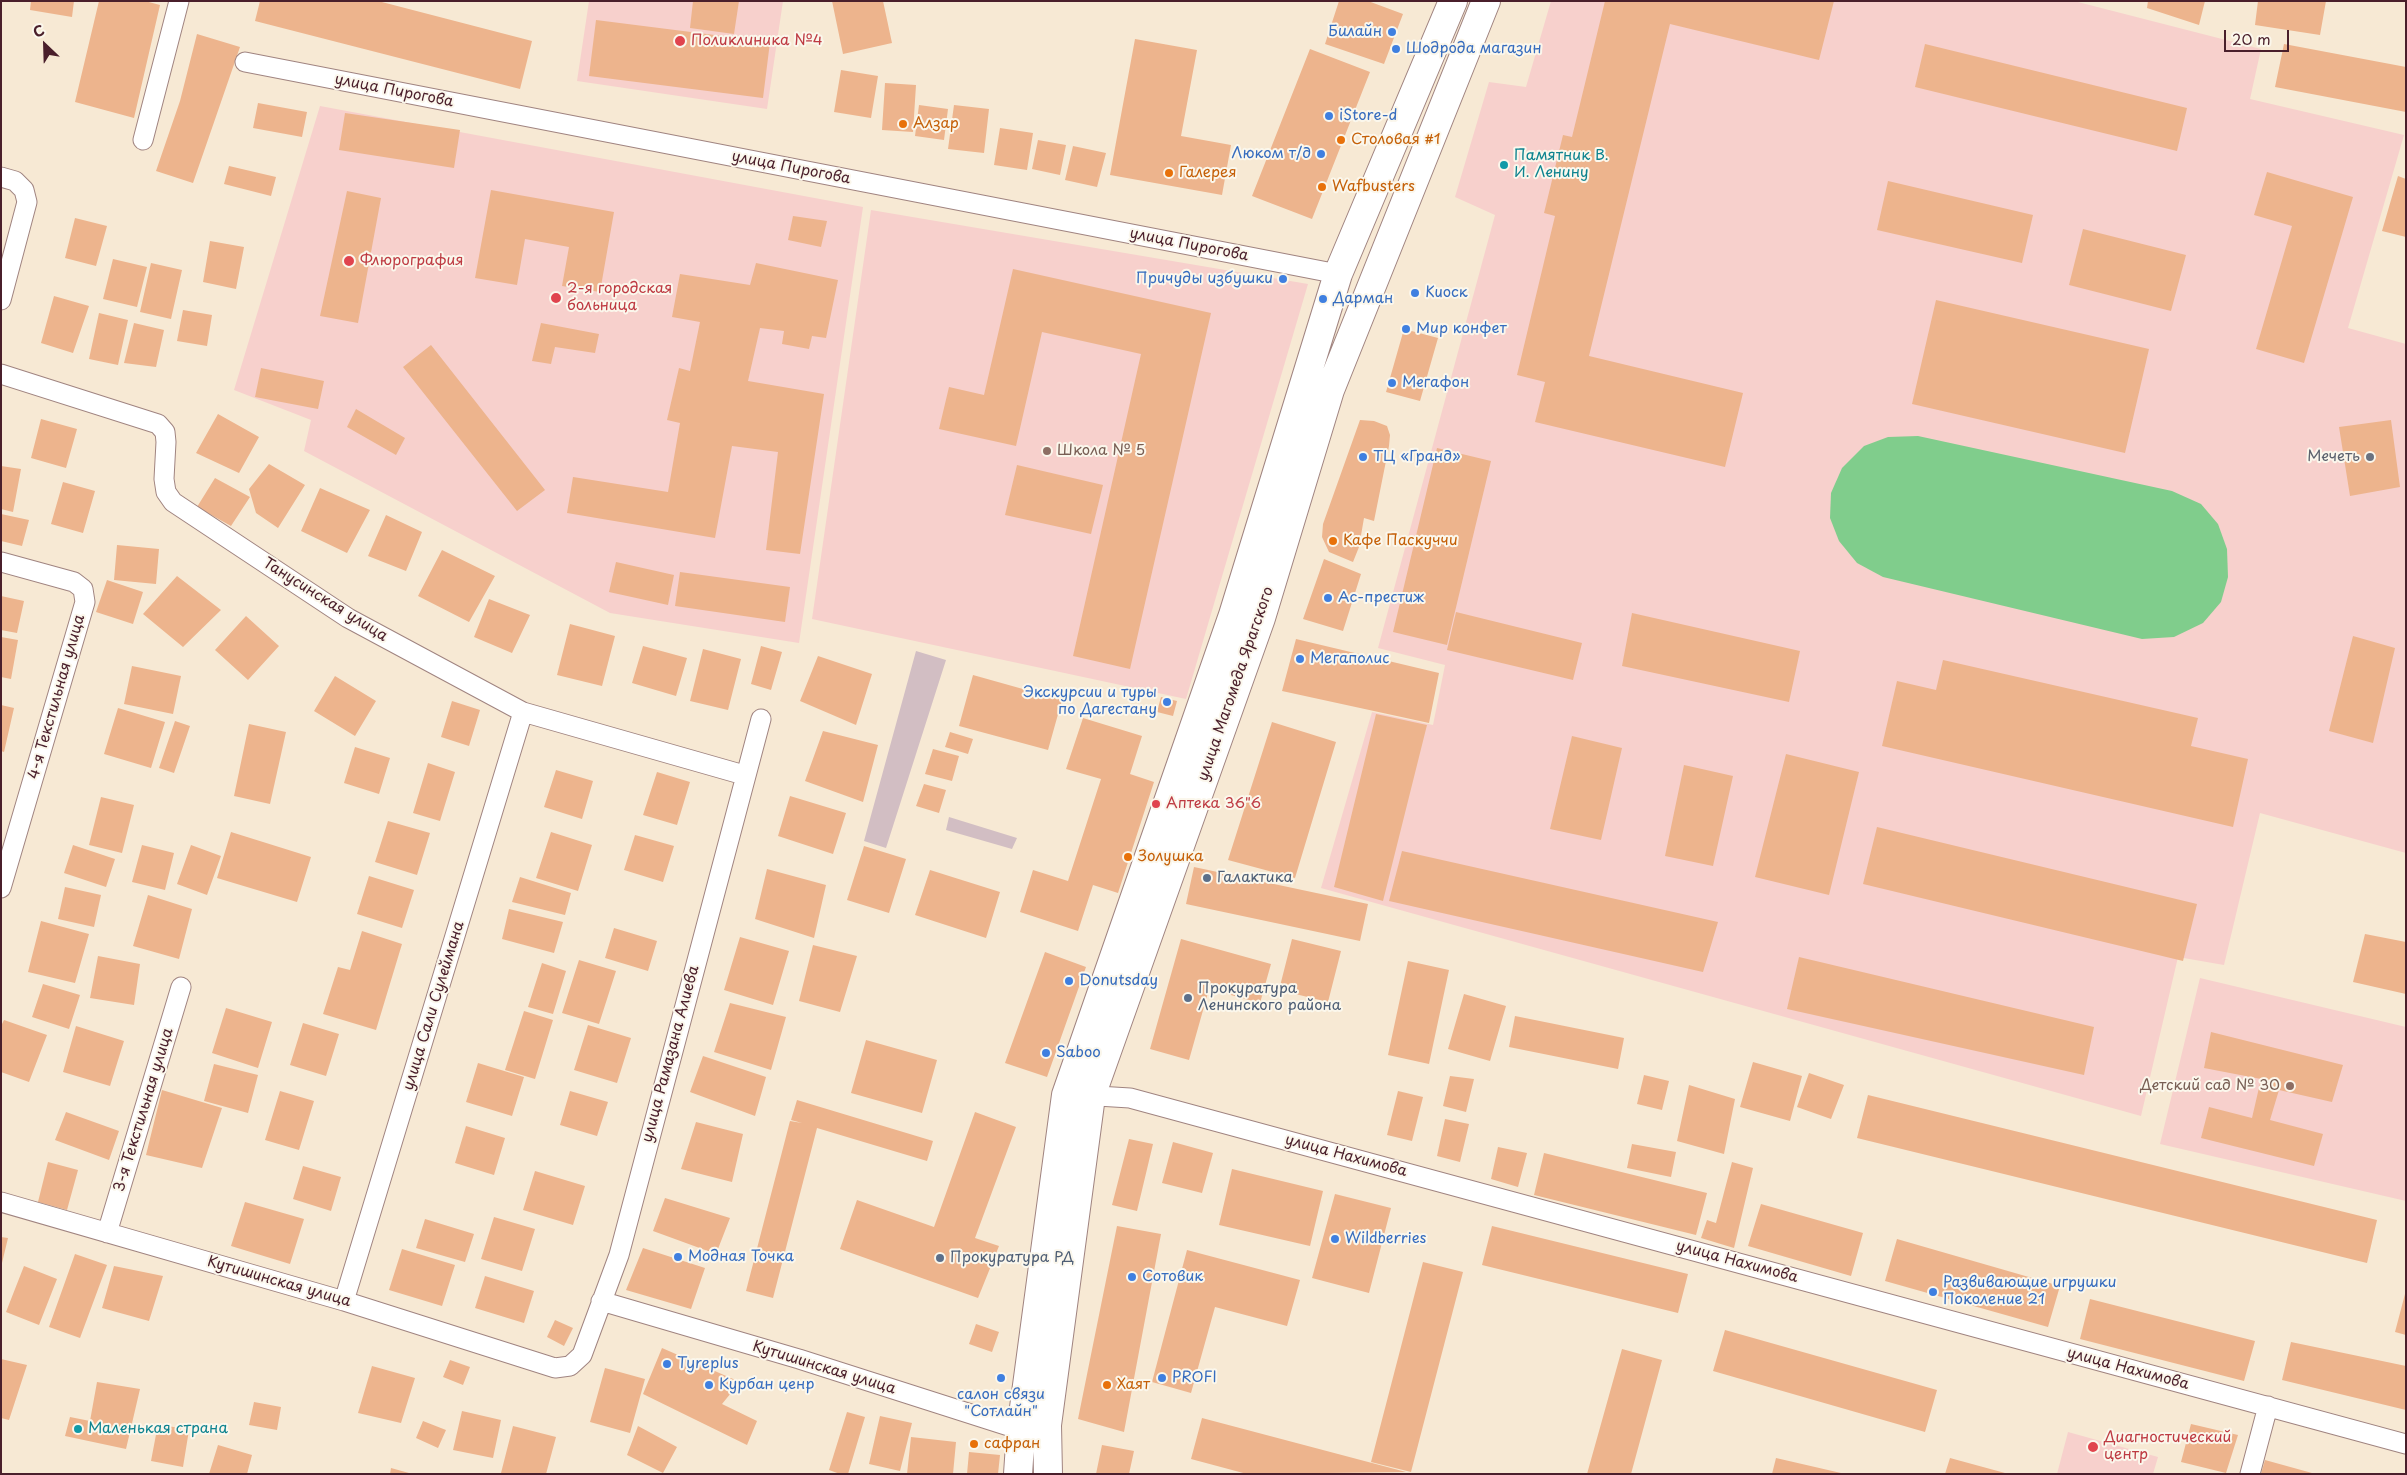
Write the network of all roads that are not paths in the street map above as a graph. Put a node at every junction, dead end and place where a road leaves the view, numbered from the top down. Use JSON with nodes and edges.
{"nodes":[{"id":1,"x":180,"y":1,"type":"edge"},
{"id":2,"x":1453,"y":1,"type":"edge"},
{"id":3,"x":1486,"y":1,"type":"edge"},
{"id":4,"x":245,"y":62,"type":"dead end"},
{"id":5,"x":143,"y":140,"type":"dead end"},
{"id":6,"x":1,"y":177,"type":"edge"},
{"id":7,"x":1338,"y":274,"type":"junction"},
{"id":8,"x":1,"y":300,"type":"edge"},
{"id":9,"x":1,"y":374,"type":"edge"},
{"id":10,"x":1,"y":562,"type":"edge"},
{"id":11,"x":523,"y":712,"type":"junction"},
{"id":12,"x":761,"y":719,"type":"dead end"},
{"id":13,"x":744,"y":775,"type":"junction"},
{"id":14,"x":1,"y":888,"type":"edge"},
{"id":15,"x":181,"y":987,"type":"dead end"},
{"id":16,"x":1078,"y":1095,"type":"junction"},
{"id":17,"x":1,"y":1202,"type":"edge"},
{"id":18,"x":107,"y":1233,"type":"junction"},
{"id":19,"x":344,"y":1301,"type":"junction"},
{"id":20,"x":601,"y":1301,"type":"junction"},
{"id":21,"x":555,"y":1368,"type":"joint"},
{"id":22,"x":2268,"y":1406,"type":"junction"},
{"id":23,"x":1034,"y":1428,"type":"junction"},
{"id":24,"x":2406,"y":1444,"type":"edge"},
{"id":25,"x":1018,"y":1474,"type":"edge"},
{"id":26,"x":1048,"y":1474,"type":"edge"},
{"id":27,"x":2250,"y":1474,"type":"edge"}],
"edges":[{"from":1,"to":5,"type":"street"},
{"from":2,"to":7,"type":"main road","name":"улица Магомеда Ярагского"},
{"from":3,"to":16,"type":"main road","name":"улица Магомеда Ярагского"},
{"from":4,"to":7,"type":"street","name":"улица Пирогова"},
{"from":6,"to":8,"type":"street"},
{"from":7,"to":16,"type":"main road","name":"улица Магомеда Ярагского"},
{"from":9,"to":11,"type":"street","name":"Танусинская улица"},
{"from":10,"to":14,"type":"street","name":"4-я Текстильная улица"},
{"from":11,"to":13,"type":"street","name":"Танусинская улица"},
{"from":11,"to":19,"type":"street","name":"улица Сали Сулеймана"},
{"from":12,"to":13,"type":"street","name":"улица Рамазана Алиева"},
{"from":13,"to":20,"type":"street","name":"улица Рамазана Алиева"},
{"from":15,"to":18,"type":"street","name":"3-я Текстильная улица"},
{"from":16,"to":22,"type":"street","name":"улица Нахимова"},
{"from":16,"to":23,"type":"main road","name":"улица Магомеда Ярагского"},
{"from":17,"to":18,"type":"street","name":"Кутишинская улица"},
{"from":18,"to":19,"type":"street","name":"Кутишинская улица"},
{"from":19,"to":21,"type":"street","name":"Кутишинская улица"},
{"from":20,"to":21,"type":"street","name":"улица Рамазана Алиева"},
{"from":20,"to":23,"type":"street","name":"Кутишинская улица"},
{"from":22,"to":24,"type":"street","name":"улица Нахимова"},
{"from":22,"to":27,"type":"street"},
{"from":23,"to":25,"type":"main road","name":"улица Магомеда Ярагского"},
{"from":23,"to":26,"type":"main road","name":"улица Магомеда Ярагского"}]}
